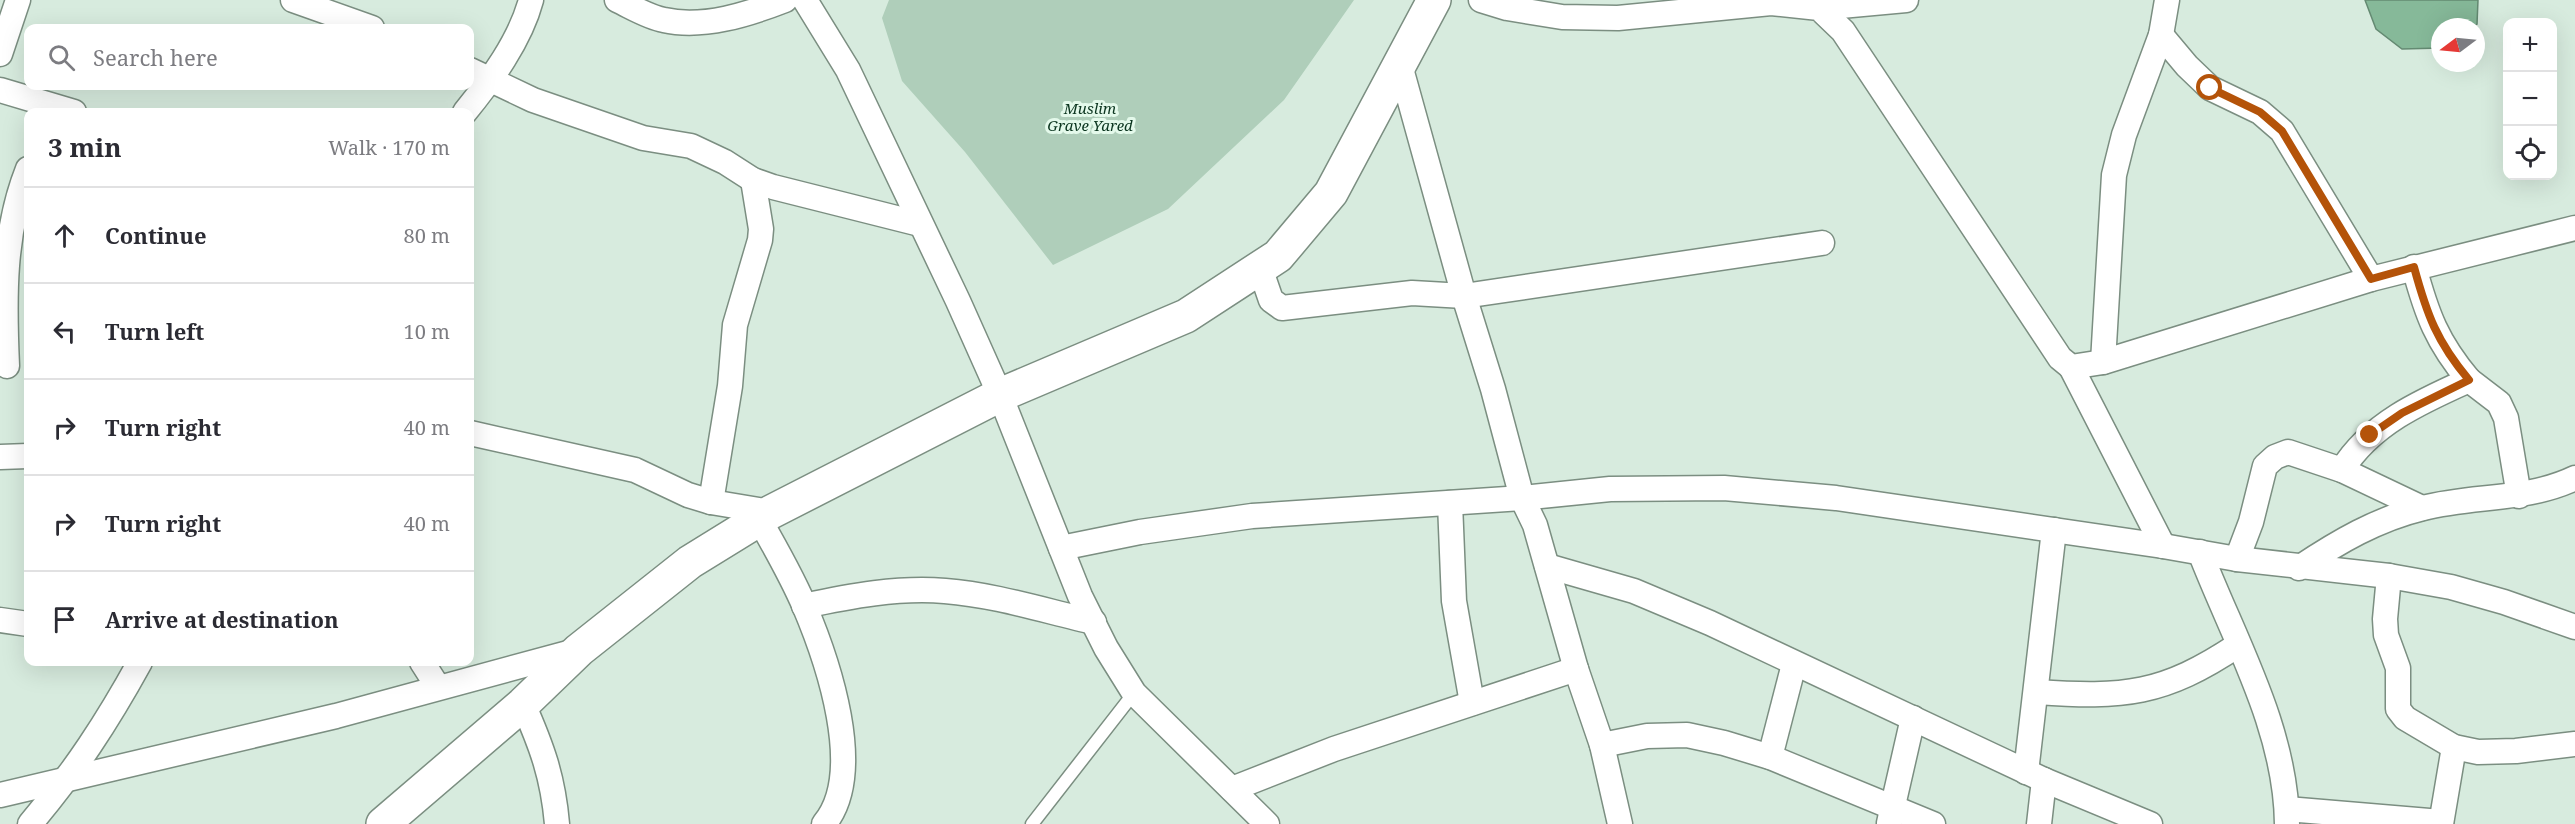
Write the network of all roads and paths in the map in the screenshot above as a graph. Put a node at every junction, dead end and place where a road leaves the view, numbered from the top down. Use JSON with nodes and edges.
{"nodes":[{"id":1,"x":18,"y":0,"type":"edge"},
{"id":2,"x":292,"y":0,"type":"edge"},
{"id":3,"x":531,"y":0,"type":"edge"},
{"id":4,"x":617,"y":0,"type":"edge"},
{"id":5,"x":785,"y":0,"type":"edge"},
{"id":6,"x":805,"y":0,"type":"edge"},
{"id":7,"x":1434,"y":0,"type":"edge"},
{"id":8,"x":1481,"y":0,"type":"edge"},
{"id":9,"x":1898,"y":0,"type":"edge"},
{"id":10,"x":2168,"y":0,"type":"edge"},
{"id":11,"x":1771,"y":2,"type":"edge"},
{"id":12,"x":1661,"y":6,"type":"edge"},
{"id":13,"x":1819,"y":8,"type":"junction"},
{"id":14,"x":361,"y":24,"type":"edge"},
{"id":15,"x":2161,"y":35,"type":"junction"},
{"id":16,"x":0,"y":54,"type":"edge"},
{"id":17,"x":1400,"y":65,"type":"junction"},
{"id":18,"x":480,"y":75,"type":"edge"},
{"id":19,"x":0,"y":90,"type":"edge"},
{"id":20,"x":474,"y":90,"type":"edge"},
{"id":21,"x":474,"y":90,"type":"edge"},
{"id":22,"x":54,"y":108,"type":"edge"},
{"id":23,"x":467,"y":108,"type":"edge"},
{"id":24,"x":753,"y":180,"type":"junction"},
{"id":25,"x":24,"y":181,"type":"edge"},
{"id":26,"x":920,"y":224,"type":"junction"},
{"id":27,"x":2575,"y":228,"type":"edge"},
{"id":28,"x":1822,"y":243,"type":"dead end"},
{"id":29,"x":2414,"y":267,"type":"junction"},
{"id":30,"x":1260,"y":268,"type":"junction"},
{"id":31,"x":2371,"y":279,"type":"junction"},
{"id":32,"x":1464,"y":297,"type":"junction"},
{"id":33,"x":2103,"y":362,"type":"junction"},
{"id":34,"x":12,"y":366,"type":"edge"},
{"id":35,"x":2071,"y":368,"type":"junction"},
{"id":36,"x":2469,"y":380,"type":"junction"},
{"id":37,"x":1000,"y":395,"type":"junction"},
{"id":38,"x":474,"y":434,"type":"edge"},
{"id":39,"x":24,"y":456,"type":"edge"},
{"id":40,"x":0,"y":457,"type":"edge"},
{"id":41,"x":2342,"y":470,"type":"junction"},
{"id":42,"x":2575,"y":478,"type":"edge"},
{"id":43,"x":2519,"y":495,"type":"junction"},
{"id":44,"x":1522,"y":498,"type":"junction"},
{"id":45,"x":711,"y":502,"type":"junction"},
{"id":46,"x":1450,"y":503,"type":"junction"},
{"id":47,"x":2422,"y":508,"type":"junction"},
{"id":48,"x":765,"y":516,"type":"junction"},
{"id":49,"x":2054,"y":530,"type":"junction"},
{"id":50,"x":2163,"y":546,"type":"junction"},
{"id":51,"x":1061,"y":548,"type":"junction"},
{"id":52,"x":2200,"y":552,"type":"junction"},
{"id":53,"x":2237,"y":559,"type":"junction"},
{"id":54,"x":1547,"y":566,"type":"junction"},
{"id":55,"x":2299,"y":568,"type":"junction"},
{"id":56,"x":2389,"y":576,"type":"junction"},
{"id":57,"x":804,"y":606,"type":"junction"},
{"id":58,"x":0,"y":620,"type":"edge"},
{"id":59,"x":1094,"y":622,"type":"junction"},
{"id":60,"x":24,"y":623,"type":"edge"},
{"id":61,"x":2575,"y":627,"type":"edge"},
{"id":62,"x":2238,"y":645,"type":"junction"},
{"id":63,"x":579,"y":650,"type":"junction"},
{"id":64,"x":1794,"y":664,"type":"junction"},
{"id":65,"x":138,"y":666,"type":"edge"},
{"id":66,"x":425,"y":666,"type":"edge"},
{"id":67,"x":1576,"y":669,"type":"junction"},
{"id":68,"x":438,"y":687,"type":"junction"},
{"id":69,"x":2037,"y":692,"type":"junction"},
{"id":70,"x":1134,"y":693,"type":"junction"},
{"id":71,"x":1472,"y":703,"type":"junction"},
{"id":72,"x":523,"y":704,"type":"junction"},
{"id":73,"x":1913,"y":718,"type":"junction"},
{"id":74,"x":2575,"y":744,"type":"edge"},
{"id":75,"x":1602,"y":746,"type":"junction"},
{"id":76,"x":2454,"y":747,"type":"junction"},
{"id":77,"x":1770,"y":757,"type":"junction"},
{"id":78,"x":2035,"y":776,"type":"junction"},
{"id":79,"x":69,"y":778,"type":"junction"},
{"id":80,"x":1232,"y":789,"type":"junction"},
{"id":81,"x":0,"y":795,"type":"edge"},
{"id":82,"x":1891,"y":816,"type":"edge"},
{"id":83,"x":2287,"y":816,"type":"edge"},
{"id":84,"x":2441,"y":823,"type":"edge"},
{"id":85,"x":30,"y":824,"type":"edge"},
{"id":86,"x":383,"y":824,"type":"edge"},
{"id":87,"x":557,"y":824,"type":"edge"},
{"id":88,"x":824,"y":824,"type":"edge"},
{"id":89,"x":1032,"y":824,"type":"edge"},
{"id":90,"x":1267,"y":824,"type":"edge"},
{"id":91,"x":1620,"y":824,"type":"edge"},
{"id":92,"x":1933,"y":824,"type":"edge"},
{"id":93,"x":2039,"y":824,"type":"edge"},
{"id":94,"x":2150,"y":824,"type":"edge"}],
"edges":[{"from":1,"to":16,"type":"street"},
{"from":2,"to":14,"type":"street"},
{"from":3,"to":18,"type":"street"},
{"from":4,"to":5,"type":"street"},
{"from":6,"to":26,"type":"street"},
{"from":7,"to":17,"type":"main road"},
{"from":8,"to":12,"type":"street"},
{"from":9,"to":13,"type":"street"},
{"from":10,"to":15,"type":"street"},
{"from":11,"to":12,"type":"street"},
{"from":11,"to":13,"type":"street"},
{"from":13,"to":35,"type":"street"},
{"from":15,"to":31,"type":"street"},
{"from":15,"to":33,"type":"street"},
{"from":17,"to":30,"type":"main road"},
{"from":17,"to":32,"type":"street"},
{"from":18,"to":21,"type":"street"},
{"from":18,"to":24,"type":"street"},
{"from":19,"to":22,"type":"street"},
{"from":20,"to":23,"type":"street"},
{"from":24,"to":26,"type":"street"},
{"from":24,"to":45,"type":"street"},
{"from":25,"to":34,"type":"street"},
{"from":26,"to":37,"type":"street"},
{"from":27,"to":29,"type":"street"},
{"from":28,"to":32,"type":"street"},
{"from":29,"to":31,"type":"street"},
{"from":29,"to":36,"type":"street"},
{"from":30,"to":32,"type":"street"},
{"from":30,"to":37,"type":"main road"},
{"from":31,"to":33,"type":"street"},
{"from":32,"to":44,"type":"street"},
{"from":33,"to":35,"type":"street"},
{"from":35,"to":50,"type":"street"},
{"from":36,"to":41,"type":"street"},
{"from":36,"to":43,"type":"street"},
{"from":37,"to":48,"type":"main road"},
{"from":37,"to":51,"type":"street"},
{"from":38,"to":45,"type":"street"},
{"from":39,"to":40,"type":"street"},
{"from":41,"to":47,"type":"street"},
{"from":41,"to":53,"type":"street"},
{"from":42,"to":43,"type":"street"},
{"from":43,"to":47,"type":"street"},
{"from":44,"to":46,"type":"street"},
{"from":44,"to":49,"type":"street"},
{"from":44,"to":54,"type":"street"},
{"from":45,"to":48,"type":"street"},
{"from":46,"to":51,"type":"street"},
{"from":46,"to":71,"type":"street"},
{"from":47,"to":55,"type":"street"},
{"from":48,"to":57,"type":"street"},
{"from":48,"to":63,"type":"main road"},
{"from":49,"to":50,"type":"street"},
{"from":49,"to":69,"type":"street"},
{"from":50,"to":52,"type":"street"},
{"from":51,"to":59,"type":"street"},
{"from":52,"to":53,"type":"street"},
{"from":52,"to":62,"type":"street"},
{"from":53,"to":55,"type":"street"},
{"from":54,"to":64,"type":"street"},
{"from":54,"to":67,"type":"street"},
{"from":55,"to":56,"type":"street"},
{"from":56,"to":61,"type":"street"},
{"from":56,"to":76,"type":"street"},
{"from":57,"to":59,"type":"street"},
{"from":57,"to":88,"type":"street"},
{"from":58,"to":60,"type":"street"},
{"from":59,"to":70,"type":"street"},
{"from":62,"to":69,"type":"street"},
{"from":62,"to":83,"type":"street"},
{"from":63,"to":68,"type":"street"},
{"from":63,"to":72,"type":"main road"},
{"from":64,"to":73,"type":"street"},
{"from":64,"to":77,"type":"street"},
{"from":65,"to":79,"type":"street"},
{"from":66,"to":68,"type":"street"},
{"from":67,"to":71,"type":"street"},
{"from":67,"to":75,"type":"street"},
{"from":68,"to":79,"type":"street"},
{"from":69,"to":78,"type":"street"},
{"from":70,"to":80,"type":"street"},
{"from":70,"to":89,"type":"lane"},
{"from":71,"to":80,"type":"street"},
{"from":72,"to":86,"type":"main road"},
{"from":72,"to":87,"type":"street"},
{"from":73,"to":78,"type":"street"},
{"from":73,"to":82,"type":"street"},
{"from":74,"to":76,"type":"street"},
{"from":75,"to":77,"type":"street"},
{"from":75,"to":91,"type":"street"},
{"from":76,"to":84,"type":"street"},
{"from":77,"to":82,"type":"street"},
{"from":78,"to":93,"type":"street"},
{"from":78,"to":94,"type":"street"},
{"from":79,"to":81,"type":"street"},
{"from":79,"to":85,"type":"street"},
{"from":80,"to":90,"type":"street"},
{"from":82,"to":92,"type":"street"},
{"from":83,"to":84,"type":"street"}]}
